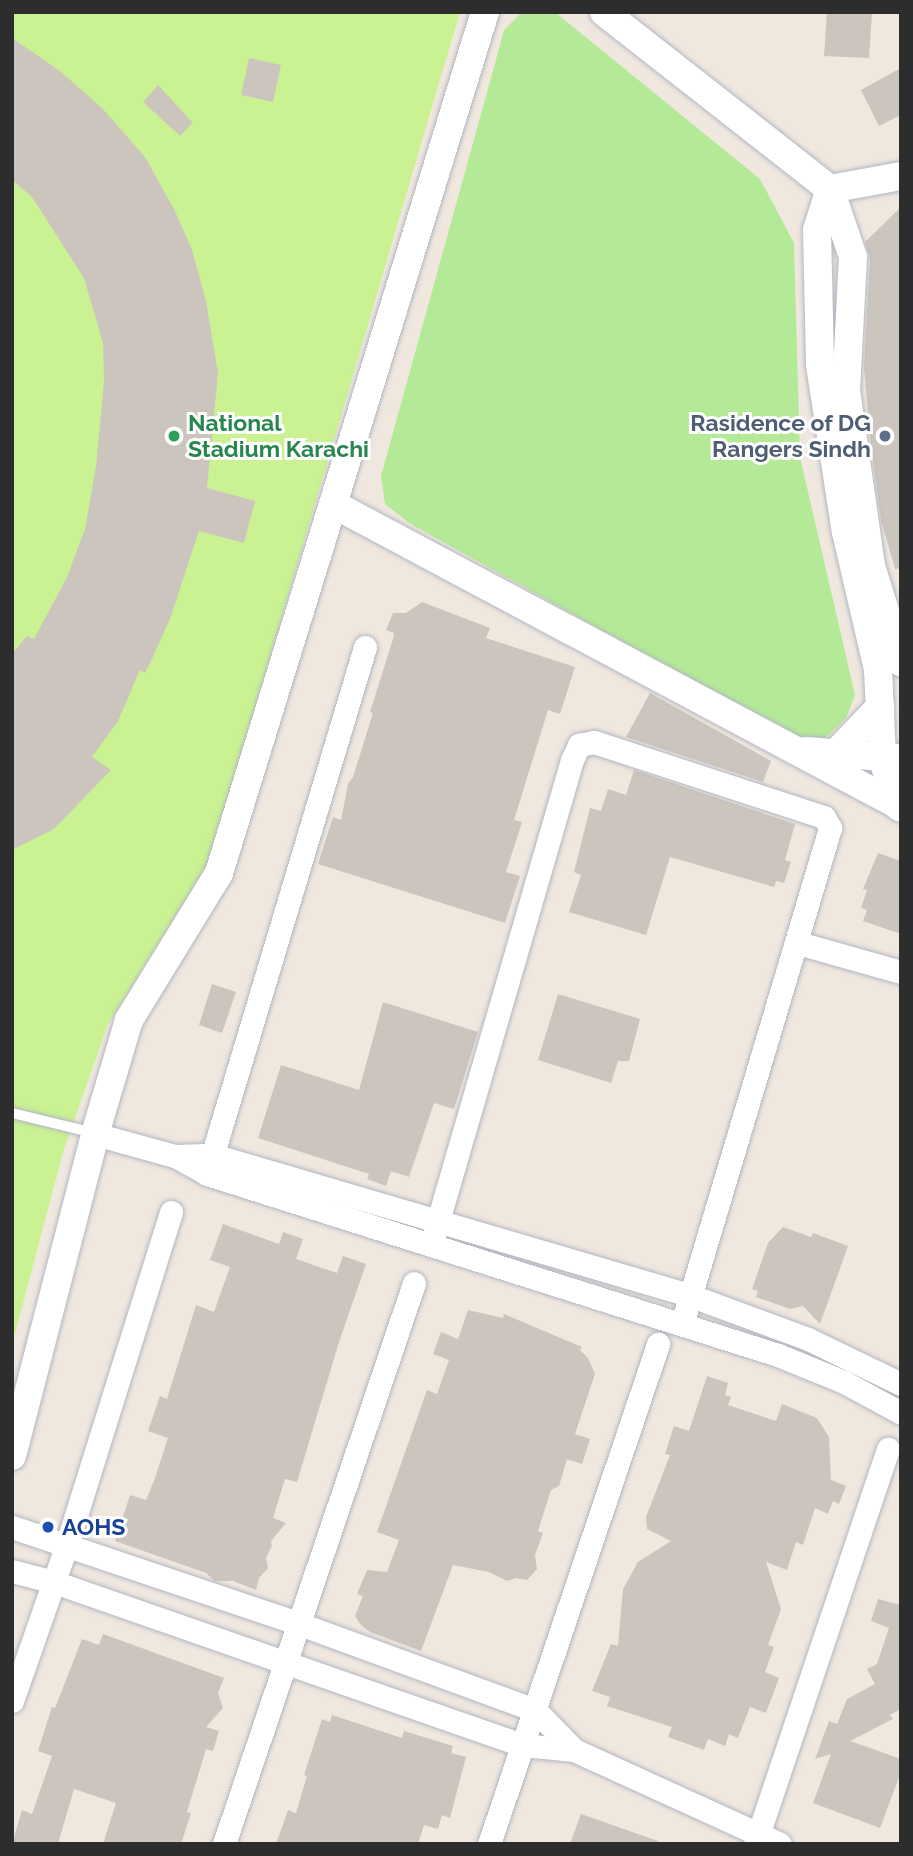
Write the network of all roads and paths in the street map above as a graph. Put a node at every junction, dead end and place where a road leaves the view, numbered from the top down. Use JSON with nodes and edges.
{"nodes":[{"id":1,"x":485,"y":12,"type":"edge"},
{"id":2,"x":610,"y":14,"type":"edge"},
{"id":3,"x":899,"y":180,"type":"edge"},
{"id":4,"x":830,"y":189,"type":"junction"},
{"id":5,"x":333,"y":504,"type":"junction"},
{"id":6,"x":365,"y":647,"type":"dead end"},
{"id":7,"x":901,"y":662,"type":"edge"},
{"id":8,"x":880,"y":707,"type":"junction"},
{"id":9,"x":794,"y":750,"type":"junction"},
{"id":10,"x":836,"y":753,"type":"junction"},
{"id":11,"x":891,"y":757,"type":"edge"},
{"id":12,"x":898,"y":806,"type":"edge"},
{"id":13,"x":798,"y":943,"type":"junction"},
{"id":14,"x":901,"y":972,"type":"edge"},
{"id":15,"x":12,"y":1112,"type":"edge"},
{"id":16,"x":95,"y":1134,"type":"junction"},
{"id":17,"x":210,"y":1165,"type":"junction"},
{"id":18,"x":171,"y":1212,"type":"dead end"},
{"id":19,"x":435,"y":1234,"type":"junction"},
{"id":20,"x":414,"y":1283,"type":"dead end"},
{"id":21,"x":689,"y":1295,"type":"junction"},
{"id":22,"x":682,"y":1324,"type":"junction"},
{"id":23,"x":658,"y":1344,"type":"dead end"},
{"id":24,"x":901,"y":1384,"type":"edge"},
{"id":25,"x":901,"y":1413,"type":"edge"},
{"id":26,"x":888,"y":1450,"type":"dead end"},
{"id":27,"x":12,"y":1455,"type":"edge"},
{"id":28,"x":12,"y":1527,"type":"edge"},
{"id":29,"x":67,"y":1544,"type":"junction"},
{"id":30,"x":12,"y":1571,"type":"edge"},
{"id":31,"x":54,"y":1582,"type":"junction"},
{"id":32,"x":297,"y":1623,"type":"junction"},
{"id":33,"x":284,"y":1662,"type":"junction"},
{"id":34,"x":12,"y":1701,"type":"edge"},
{"id":35,"x":535,"y":1710,"type":"junction"},
{"id":36,"x":522,"y":1745,"type":"junction"},
{"id":37,"x":574,"y":1750,"type":"junction"},
{"id":38,"x":756,"y":1839,"type":"edge"},
{"id":39,"x":224,"y":1844,"type":"edge"},
{"id":40,"x":489,"y":1844,"type":"edge"},
{"id":41,"x":780,"y":1844,"type":"edge"}],
"edges":[{"from":1,"to":5,"type":"street"},
{"from":2,"to":4,"type":"street"},
{"from":3,"to":4,"type":"street"},
{"from":4,"to":7,"type":"street"},
{"from":4,"to":8,"type":"street"},
{"from":5,"to":9,"type":"street"},
{"from":5,"to":16,"type":"street"},
{"from":6,"to":17,"type":"street"},
{"from":8,"to":10,"type":"street"},
{"from":8,"to":11,"type":"street"},
{"from":9,"to":10,"type":"street"},
{"from":9,"to":12,"type":"street"},
{"from":10,"to":11,"type":"street"},
{"from":11,"to":12,"type":"street"},
{"from":13,"to":14,"type":"street"},
{"from":13,"to":19,"type":"street"},
{"from":13,"to":21,"type":"street"},
{"from":15,"to":16,"type":"lane"},
{"from":16,"to":17,"type":"street"},
{"from":16,"to":27,"type":"street"},
{"from":17,"to":19,"type":"street"},
{"from":18,"to":29,"type":"street"},
{"from":19,"to":21,"type":"street"},
{"from":19,"to":22,"type":"street"},
{"from":20,"to":32,"type":"street"},
{"from":21,"to":22,"type":"street"},
{"from":21,"to":24,"type":"street"},
{"from":22,"to":25,"type":"street"},
{"from":23,"to":35,"type":"street"},
{"from":26,"to":38,"type":"street"},
{"from":28,"to":29,"type":"street"},
{"from":29,"to":31,"type":"street"},
{"from":29,"to":32,"type":"street"},
{"from":30,"to":31,"type":"street"},
{"from":31,"to":33,"type":"street"},
{"from":31,"to":34,"type":"street"},
{"from":32,"to":33,"type":"street"},
{"from":32,"to":35,"type":"street"},
{"from":33,"to":36,"type":"street"},
{"from":33,"to":39,"type":"street"},
{"from":35,"to":36,"type":"street"},
{"from":35,"to":37,"type":"street"},
{"from":36,"to":37,"type":"street"},
{"from":36,"to":40,"type":"street"},
{"from":37,"to":38,"type":"street"},
{"from":38,"to":41,"type":"street"}]}
